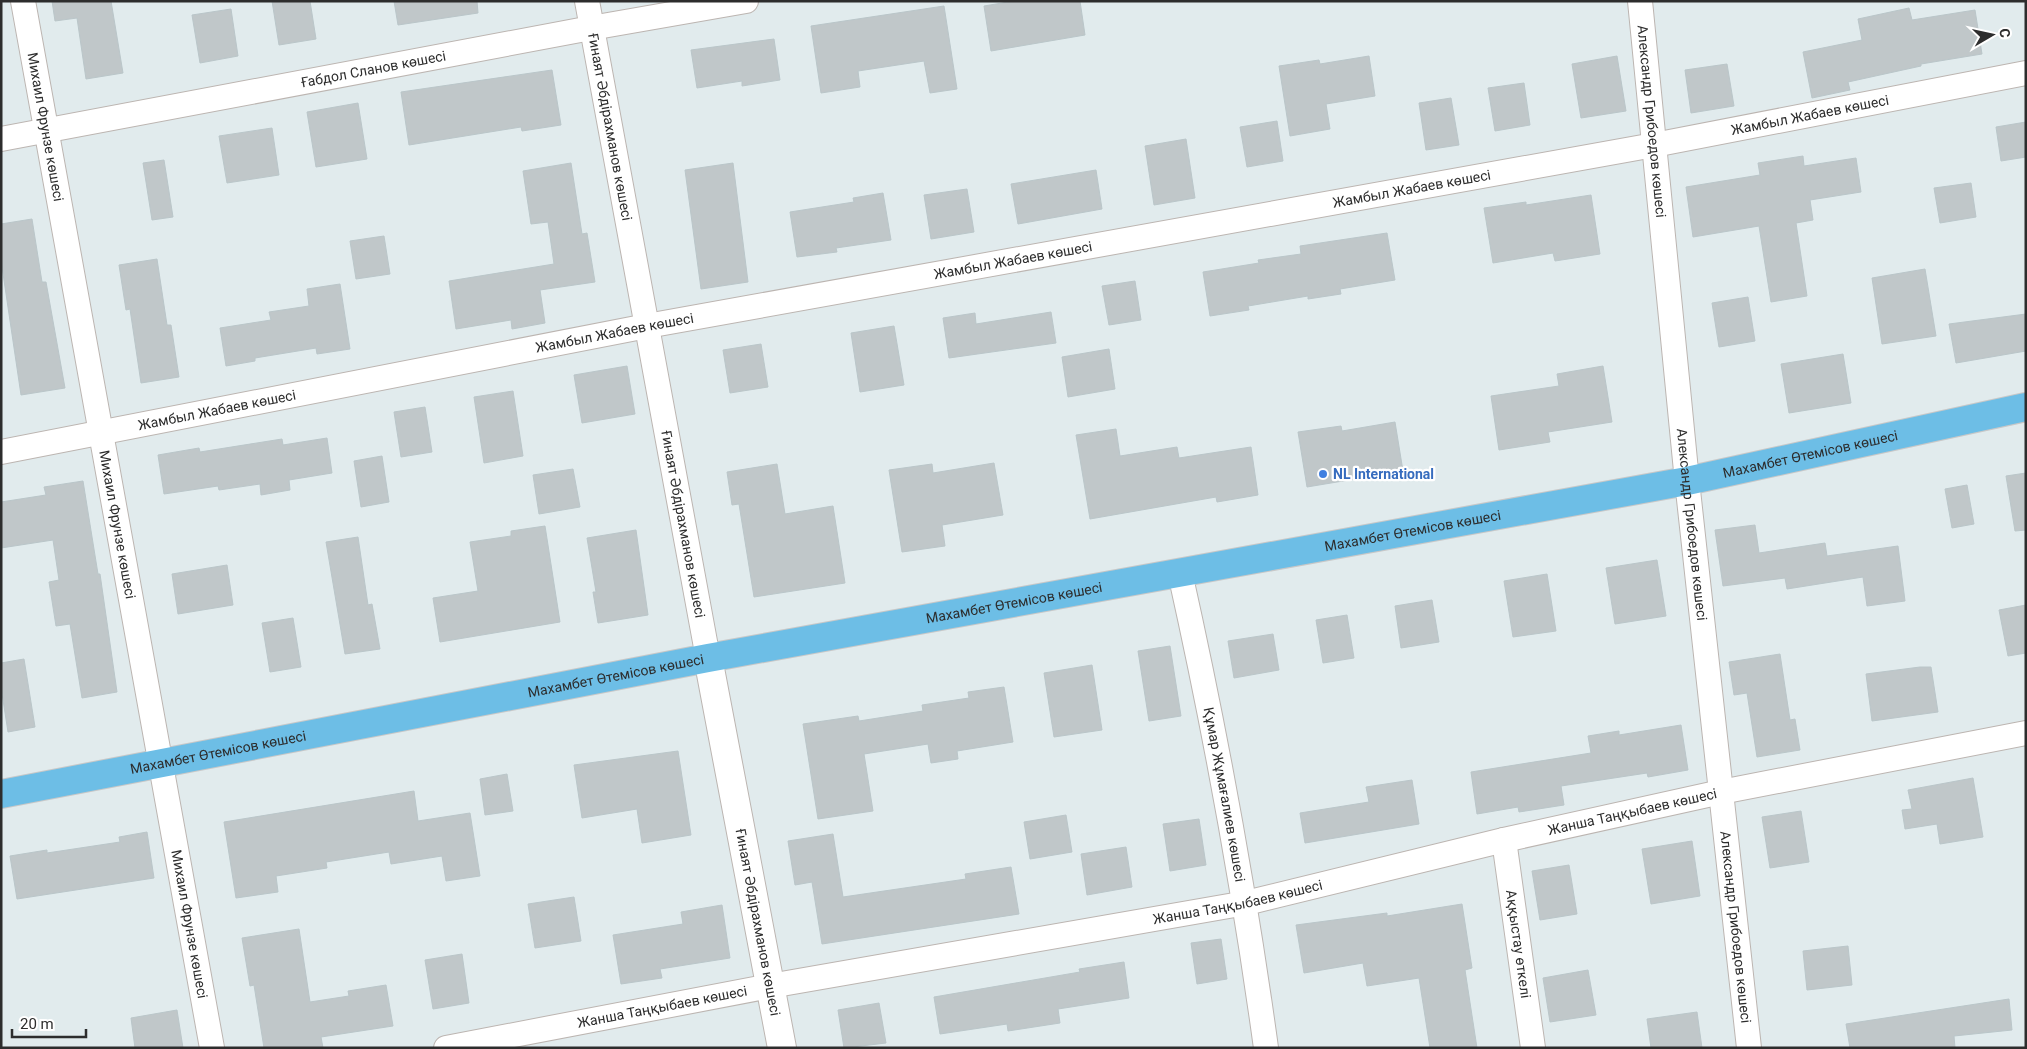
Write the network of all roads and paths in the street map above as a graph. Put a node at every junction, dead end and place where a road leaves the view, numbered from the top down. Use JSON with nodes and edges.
{"nodes":[{"id":1,"x":22,"y":1,"type":"edge"},
{"id":2,"x":586,"y":1,"type":"edge"},
{"id":3,"x":746,"y":1,"type":"edge"},
{"id":4,"x":1640,"y":1,"type":"edge"},
{"id":5,"x":591,"y":28,"type":"junction"},
{"id":6,"x":2026,"y":73,"type":"edge"},
{"id":7,"x":46,"y":130,"type":"junction"},
{"id":8,"x":1,"y":139,"type":"edge"},
{"id":9,"x":1654,"y":145,"type":"junction"},
{"id":10,"x":647,"y":326,"type":"junction"},
{"id":11,"x":2026,"y":407,"type":"edge"},
{"id":12,"x":101,"y":433,"type":"junction"},
{"id":13,"x":1,"y":452,"type":"edge"},
{"id":14,"x":1687,"y":481,"type":"junction"},
{"id":15,"x":1180,"y":573,"type":"junction"},
{"id":16,"x":708,"y":658,"type":"junction"},
{"id":17,"x":2026,"y":733,"type":"edge"},
{"id":18,"x":161,"y":762,"type":"junction"},
{"id":19,"x":1721,"y":792,"type":"junction"},
{"id":20,"x":1,"y":794,"type":"edge"},
{"id":21,"x":1504,"y":840,"type":"junction"},
{"id":22,"x":1246,"y":903,"type":"junction"},
{"id":23,"x":770,"y":986,"type":"junction"},
{"id":24,"x":212,"y":1048,"type":"edge"},
{"id":25,"x":446,"y":1048,"type":"edge"},
{"id":26,"x":782,"y":1048,"type":"edge"},
{"id":27,"x":1266,"y":1048,"type":"edge"},
{"id":28,"x":1533,"y":1048,"type":"edge"},
{"id":29,"x":1749,"y":1048,"type":"edge"}],
"edges":[{"from":1,"to":7,"type":"street","name":"Михаил Фрунзе көшесі"},
{"from":2,"to":5,"type":"street","name":"Ғинаят Әбдірахманов көшесі"},
{"from":3,"to":5,"type":"street","name":"Ғабдол Сланов көшесі"},
{"from":4,"to":9,"type":"street","name":"Александр Грибоедов көшесі"},
{"from":5,"to":7,"type":"street","name":"Ғабдол Сланов көшесі"},
{"from":5,"to":10,"type":"street","name":"Ғинаят Әбдірахманов көшесі"},
{"from":6,"to":9,"type":"street","name":"Жамбыл Жабаев көшесі"},
{"from":7,"to":8,"type":"street","name":"Ғабдол Сланов көшесі"},
{"from":7,"to":12,"type":"street","name":"Михаил Фрунзе көшесі"},
{"from":9,"to":10,"type":"street","name":"Жамбыл Жабаев көшесі"},
{"from":9,"to":14,"type":"street","name":"Александр Грибоедов көшесі"},
{"from":10,"to":12,"type":"street","name":"Жамбыл Жабаев көшесі"},
{"from":10,"to":16,"type":"street","name":"Ғинаят Әбдірахманов көшесі"},
{"from":11,"to":14,"type":"main road","name":"Махамбет Өтемісов көшесі"},
{"from":12,"to":13,"type":"street","name":"Жамбыл Жабаев көшесі"},
{"from":12,"to":18,"type":"street","name":"Михаил Фрунзе көшесі"},
{"from":14,"to":15,"type":"main road","name":"Махамбет Өтемісов көшесі"},
{"from":14,"to":19,"type":"street","name":"Александр Грибоедов көшесі"},
{"from":15,"to":16,"type":"main road","name":"Махамбет Өтемісов көшесі"},
{"from":15,"to":22,"type":"street","name":"Құмар Жұмағалиев көшесі"},
{"from":16,"to":18,"type":"main road","name":"Махамбет Өтемісов көшесі"},
{"from":16,"to":23,"type":"street","name":"Ғинаят Әбдірахманов көшесі"},
{"from":17,"to":19,"type":"street","name":"Жанша Таңқыбаев көшесі"},
{"from":18,"to":20,"type":"main road","name":"Махамбет Өтемісов көшесі"},
{"from":18,"to":24,"type":"street","name":"Михаил Фрунзе көшесі"},
{"from":19,"to":21,"type":"street","name":"Жанша Таңқыбаев көшесі"},
{"from":19,"to":29,"type":"street","name":"Александр Грибоедов көшесі"},
{"from":21,"to":22,"type":"street","name":"Жанша Таңқыбаев көшесі"},
{"from":21,"to":28,"type":"street","name":"Аққыстау өткелі"},
{"from":22,"to":23,"type":"street","name":"Жанша Таңқыбаев көшесі"},
{"from":22,"to":27,"type":"street","name":"Құмар Жұмағалиев көшесі"},
{"from":23,"to":25,"type":"street","name":"Жанша Таңқыбаев көшесі"},
{"from":23,"to":26,"type":"street","name":"Ғинаят Әбдірахманов көшесі"}]}
